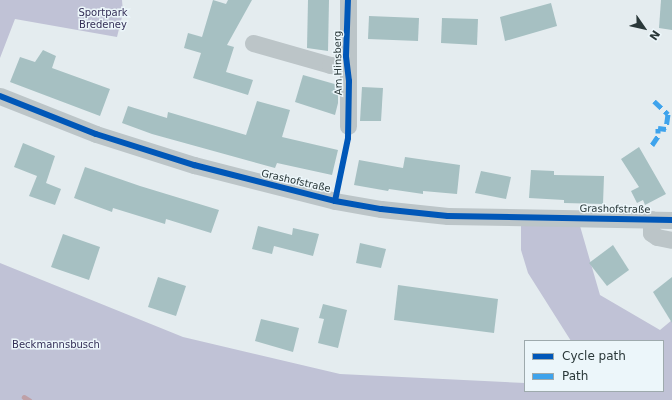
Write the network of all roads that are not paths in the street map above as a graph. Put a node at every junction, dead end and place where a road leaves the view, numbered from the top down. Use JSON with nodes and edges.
{"nodes":[{"id":1,"x":348,"y":0,"type":"edge"},
{"id":2,"x":253,"y":43,"type":"dead end"},
{"id":3,"x":347,"y":66,"type":"junction"},
{"id":4,"x":0,"y":96,"type":"edge"},
{"id":5,"x":348,"y":126,"type":"dead end"},
{"id":6,"x":651,"y":220,"type":"junction"},
{"id":7,"x":672,"y":220,"type":"edge"},
{"id":8,"x":672,"y":240,"type":"edge"}],
"edges":[{"from":1,"to":3,"type":"street","name":"Am Hinsberg"},
{"from":2,"to":3,"type":"street","name":"Am Hinsberg"},
{"from":3,"to":5,"type":"street","name":"Am Hinsberg"},
{"from":4,"to":6,"type":"street","name":"Grashofstraße"},
{"from":6,"to":7,"type":"street","name":"Grashofstraße"},
{"from":6,"to":8,"type":"street"}]}
